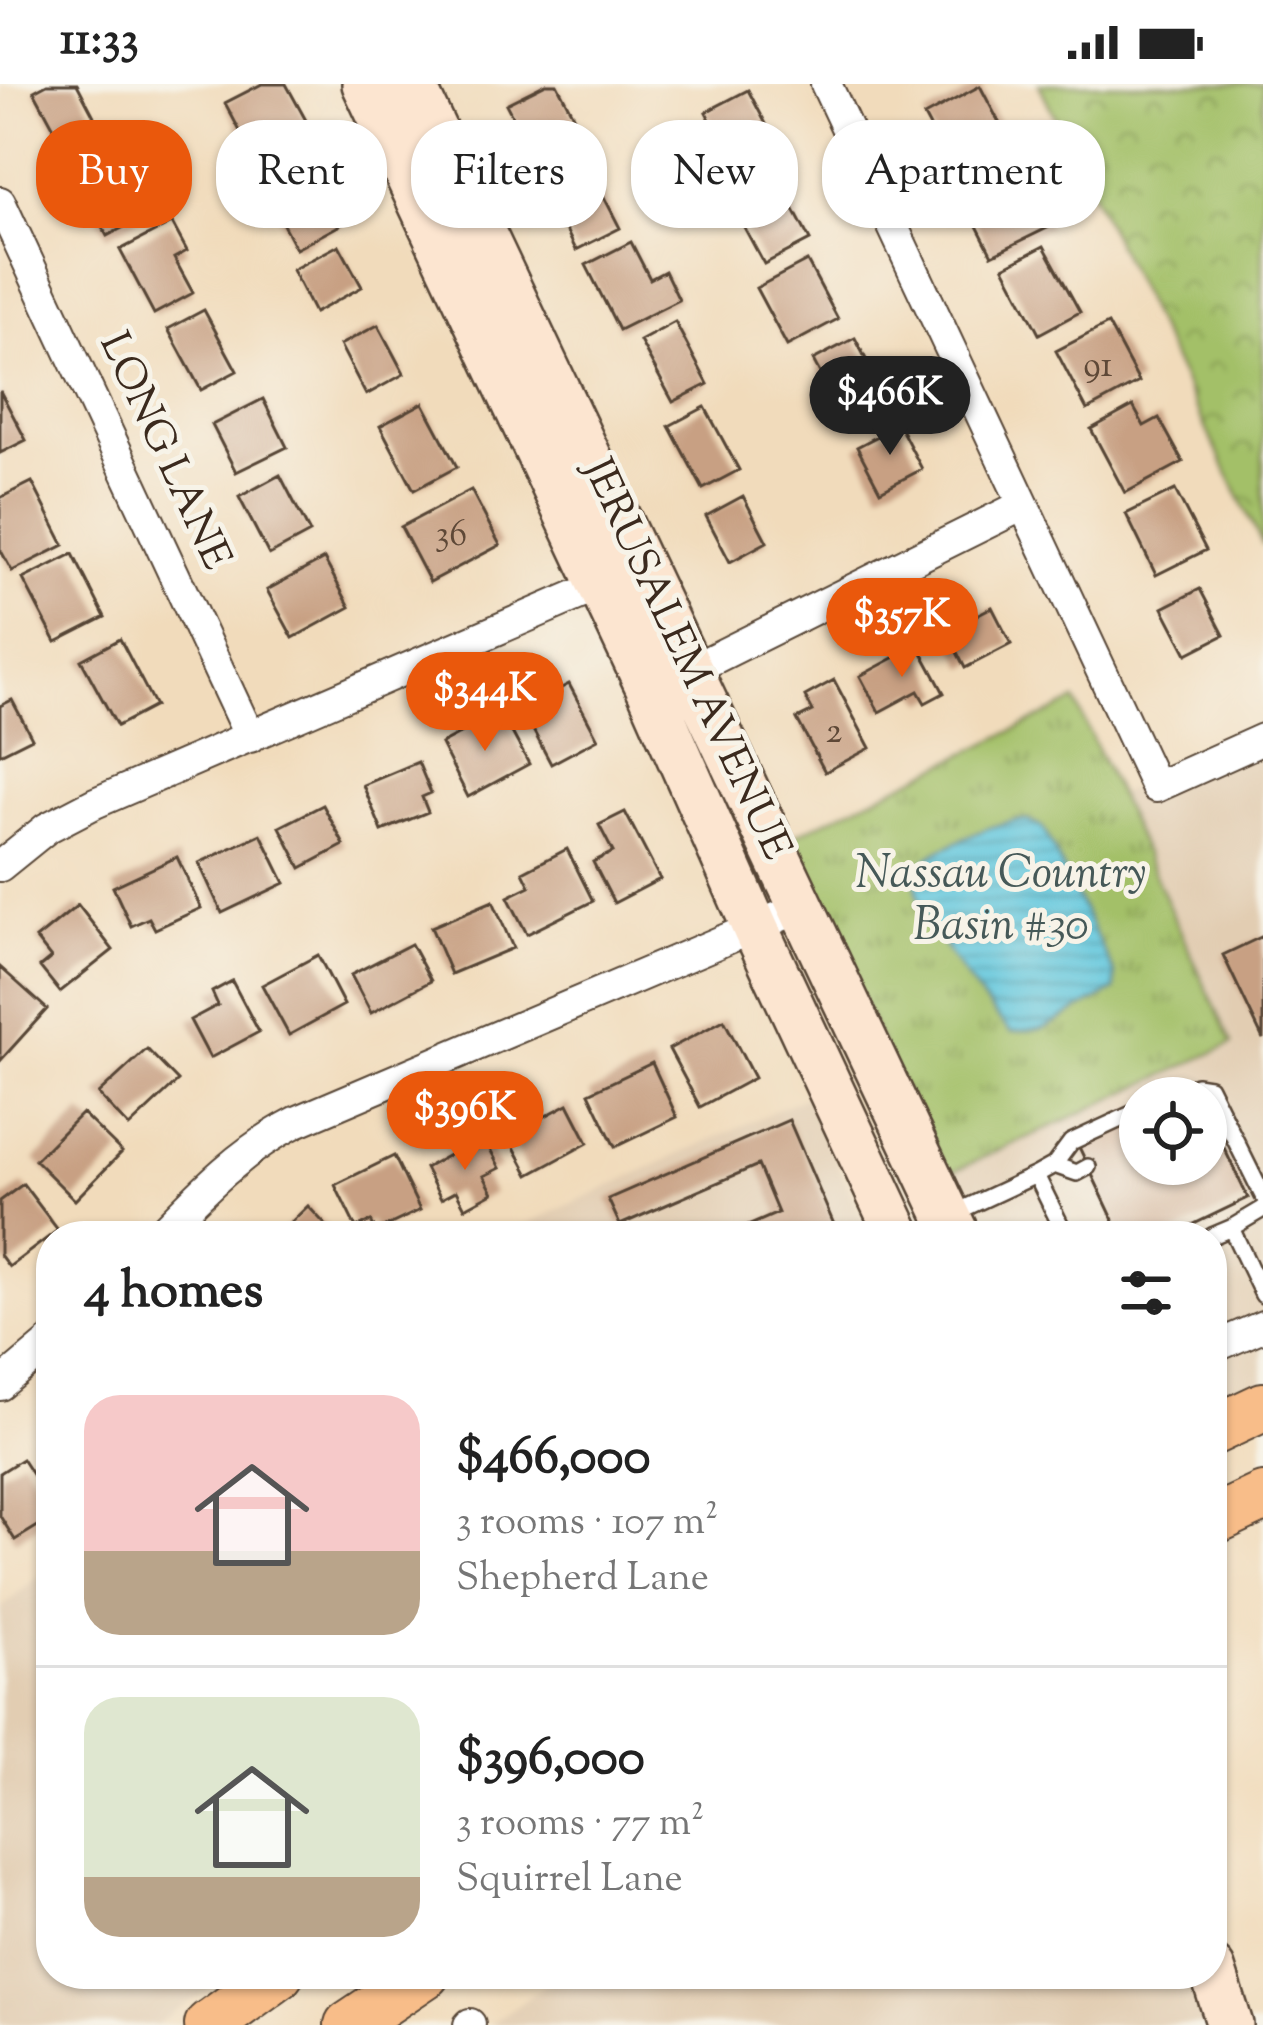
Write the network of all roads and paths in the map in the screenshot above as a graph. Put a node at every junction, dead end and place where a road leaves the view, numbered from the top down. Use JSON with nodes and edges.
{"nodes":[{"id":1,"x":365,"y":84,"type":"edge"},
{"id":2,"x":412,"y":84,"type":"edge"},
{"id":3,"x":826,"y":84,"type":"edge"},
{"id":4,"x":0,"y":202,"type":"edge"},
{"id":5,"x":1023,"y":505,"type":"junction"},
{"id":6,"x":621,"y":576,"type":"junction"},
{"id":7,"x":690,"y":670,"type":"junction"},
{"id":8,"x":650,"y":690,"type":"junction"},
{"id":9,"x":250,"y":737,"type":"junction"},
{"id":10,"x":1263,"y":739,"type":"edge"},
{"id":11,"x":0,"y":866,"type":"edge"},
{"id":12,"x":802,"y":907,"type":"junction"},
{"id":13,"x":756,"y":930,"type":"junction"},
{"id":14,"x":1119,"y":1120,"type":"edge"},
{"id":15,"x":1227,"y":1134,"type":"edge"},
{"id":16,"x":1054,"y":1165,"type":"junction"},
{"id":17,"x":1088,"y":1167,"type":"dead end"},
{"id":18,"x":1036,"y":1174,"type":"junction"},
{"id":19,"x":1263,"y":1196,"type":"edge"},
{"id":20,"x":1263,"y":1209,"type":"edge"},
{"id":21,"x":173,"y":1221,"type":"edge"},
{"id":22,"x":892,"y":1221,"type":"edge"},
{"id":23,"x":950,"y":1221,"type":"edge"},
{"id":24,"x":960,"y":1221,"type":"edge"},
{"id":25,"x":1059,"y":1221,"type":"edge"},
{"id":26,"x":1231,"y":1228,"type":"junction"},
{"id":27,"x":1227,"y":1230,"type":"edge"},
{"id":28,"x":1263,"y":1295,"type":"edge"},
{"id":29,"x":1263,"y":1325,"type":"edge"},
{"id":30,"x":1227,"y":1341,"type":"edge"},
{"id":31,"x":36,"y":1355,"type":"edge"},
{"id":32,"x":0,"y":1385,"type":"edge"},
{"id":33,"x":1263,"y":1407,"type":"edge"},
{"id":34,"x":1227,"y":1424,"type":"edge"},
{"id":35,"x":1263,"y":1497,"type":"edge"},
{"id":36,"x":1227,"y":1514,"type":"edge"},
{"id":37,"x":258,"y":1989,"type":"edge"},
{"id":38,"x":403,"y":1989,"type":"edge"},
{"id":39,"x":1218,"y":1989,"type":"edge"},
{"id":40,"x":209,"y":2025,"type":"edge"},
{"id":41,"x":349,"y":2025,"type":"edge"},
{"id":42,"x":1230,"y":2025,"type":"edge"}],
"edges":[{"from":1,"to":6,"type":"main road","name":"JERUSALEM AVENUE"},
{"from":2,"to":6,"type":"main road","name":"JERUSALEM AVENUE"},
{"from":3,"to":5,"type":"street"},
{"from":4,"to":9,"type":"street","name":"LONG LANE"},
{"from":5,"to":7,"type":"street"},
{"from":5,"to":10,"type":"street"},
{"from":6,"to":7,"type":"main road","name":"JERUSALEM AVENUE"},
{"from":6,"to":8,"type":"main road","name":"JERUSALEM AVENUE"},
{"from":6,"to":9,"type":"street"},
{"from":7,"to":8,"type":"street"},
{"from":7,"to":12,"type":"main road","name":"JERUSALEM AVENUE"},
{"from":8,"to":13,"type":"main road","name":"JERUSALEM AVENUE"},
{"from":9,"to":11,"type":"street"},
{"from":12,"to":13,"type":"street"},
{"from":12,"to":23,"type":"main road","name":"JERUSALEM AVENUE"},
{"from":13,"to":21,"type":"street"},
{"from":13,"to":22,"type":"main road","name":"JERUSALEM AVENUE"},
{"from":14,"to":16,"type":"lane"},
{"from":15,"to":19,"type":"lane"},
{"from":16,"to":17,"type":"lane"},
{"from":16,"to":18,"type":"lane"},
{"from":18,"to":24,"type":"lane"},
{"from":18,"to":25,"type":"lane"},
{"from":20,"to":26,"type":"lane"},
{"from":26,"to":27,"type":"lane"},
{"from":26,"to":28,"type":"lane"},
{"from":29,"to":30,"type":"street"},
{"from":31,"to":32,"type":"street"},
{"from":33,"to":34,"type":"main road"},
{"from":35,"to":36,"type":"main road"},
{"from":37,"to":40,"type":"main road"},
{"from":38,"to":41,"type":"main road"},
{"from":39,"to":42,"type":"main road"}]}
